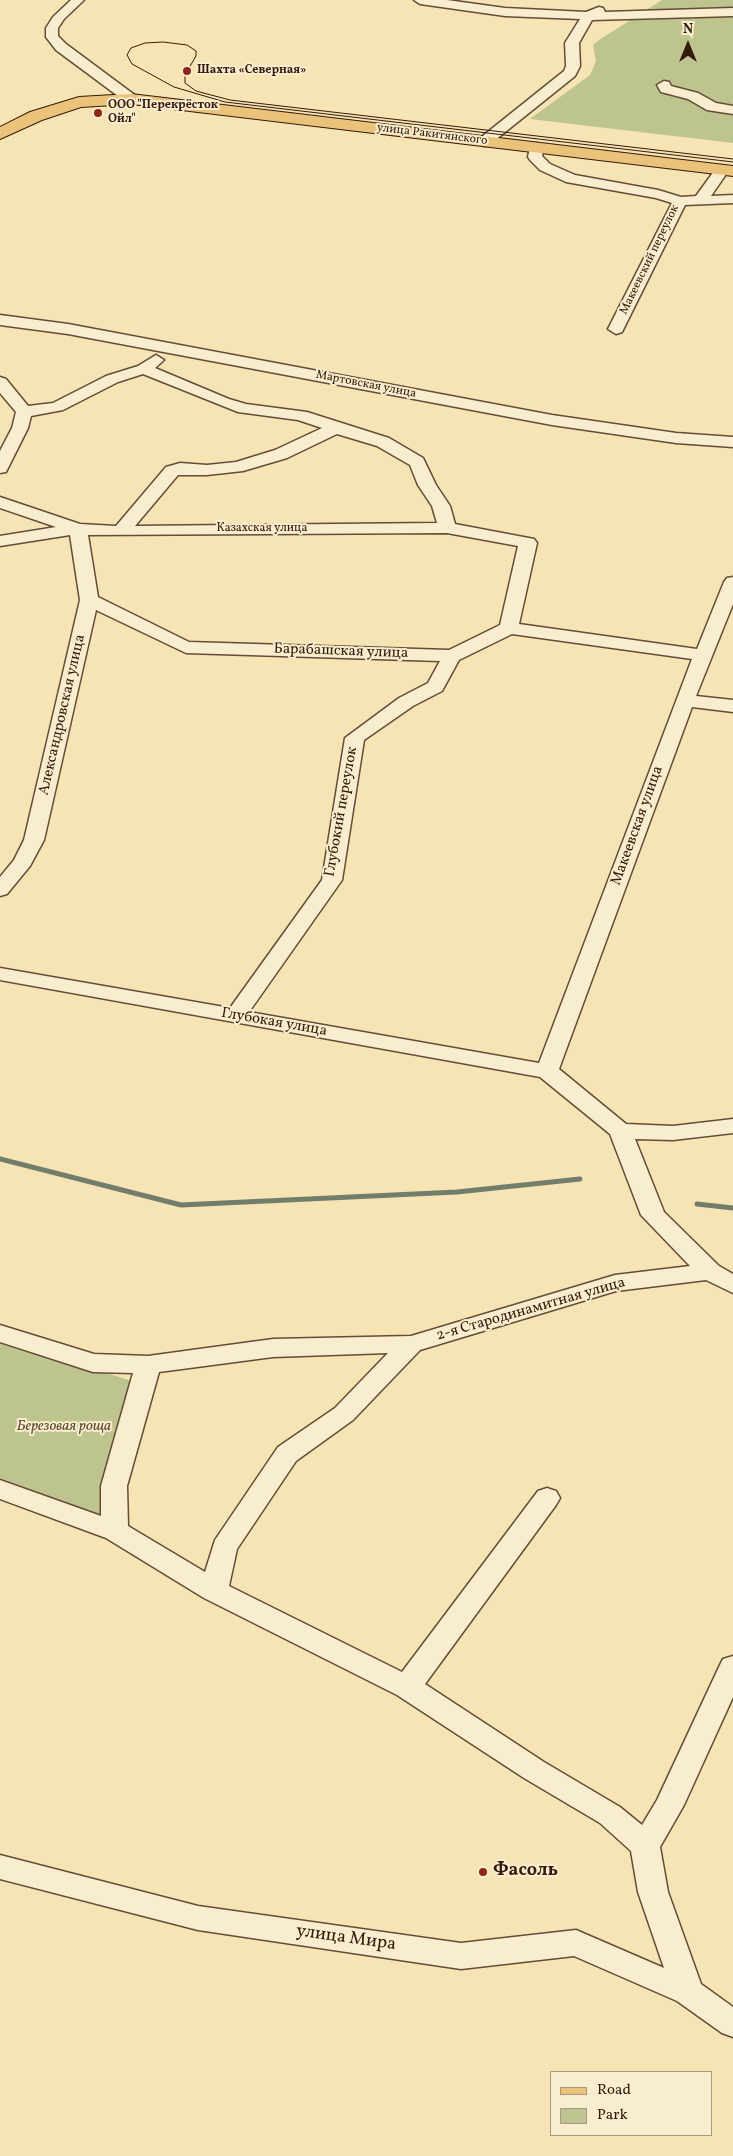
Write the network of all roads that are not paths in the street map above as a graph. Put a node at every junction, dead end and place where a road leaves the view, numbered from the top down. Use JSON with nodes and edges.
{"nodes":[{"id":1,"x":78,"y":0,"type":"edge"},
{"id":2,"x":420,"y":0,"type":"edge"},
{"id":3,"x":625,"y":0,"type":"edge"},
{"id":4,"x":733,"y":12,"type":"edge"},
{"id":5,"x":588,"y":16,"type":"junction"},
{"id":6,"x":664,"y":85,"type":"dead end"},
{"id":7,"x":131,"y":99,"type":"junction"},
{"id":8,"x":733,"y":110,"type":"edge"},
{"id":9,"x":0,"y":134,"type":"edge"},
{"id":10,"x":484,"y":142,"type":"junction"},
{"id":11,"x":537,"y":147,"type":"junction"},
{"id":12,"x":727,"y":170,"type":"edge"},
{"id":13,"x":702,"y":199,"type":"junction"},
{"id":14,"x":733,"y":199,"type":"edge"},
{"id":15,"x":680,"y":201,"type":"junction"},
{"id":16,"x":0,"y":320,"type":"edge"},
{"id":17,"x":616,"y":329,"type":"dead end"},
{"id":18,"x":173,"y":348,"type":"junction"},
{"id":19,"x":144,"y":369,"type":"junction"},
{"id":20,"x":0,"y":382,"type":"edge"},
{"id":21,"x":24,"y":412,"type":"junction"},
{"id":22,"x":336,"y":428,"type":"junction"},
{"id":23,"x":733,"y":442,"type":"edge"},
{"id":24,"x":0,"y":468,"type":"edge"},
{"id":25,"x":0,"y":502,"type":"edge"},
{"id":26,"x":447,"y":528,"type":"junction"},
{"id":27,"x":78,"y":529,"type":"junction"},
{"id":28,"x":120,"y":531,"type":"junction"},
{"id":29,"x":0,"y":541,"type":"edge"},
{"id":30,"x":733,"y":582,"type":"edge"},
{"id":31,"x":90,"y":600,"type":"junction"},
{"id":32,"x":509,"y":628,"type":"junction"},
{"id":33,"x":702,"y":655,"type":"junction"},
{"id":34,"x":452,"y":656,"type":"junction"},
{"id":35,"x":685,"y":700,"type":"junction"},
{"id":36,"x":733,"y":706,"type":"edge"},
{"id":37,"x":0,"y":890,"type":"edge"},
{"id":38,"x":0,"y":974,"type":"edge"},
{"id":39,"x":234,"y":1016,"type":"junction"},
{"id":40,"x":547,"y":1071,"type":"junction"},
{"id":41,"x":733,"y":1126,"type":"edge"},
{"id":42,"x":620,"y":1130,"type":"junction"},
{"id":43,"x":710,"y":1272,"type":"junction"},
{"id":44,"x":733,"y":1285,"type":"edge"},
{"id":45,"x":0,"y":1333,"type":"edge"},
{"id":46,"x":411,"y":1344,"type":"junction"},
{"id":47,"x":148,"y":1365,"type":"junction"},
{"id":48,"x":0,"y":1489,"type":"edge"},
{"id":49,"x":547,"y":1498,"type":"dead end"},
{"id":50,"x":115,"y":1531,"type":"junction"},
{"id":51,"x":214,"y":1591,"type":"junction"},
{"id":52,"x":733,"y":1668,"type":"edge"},
{"id":53,"x":407,"y":1687,"type":"junction"},
{"id":54,"x":645,"y":1846,"type":"junction"},
{"id":55,"x":0,"y":1867,"type":"edge"},
{"id":56,"x":688,"y":1992,"type":"junction"},
{"id":57,"x":733,"y":2024,"type":"edge"}],
"edges":[{"from":1,"to":7,"type":"street"},
{"from":2,"to":5,"type":"street"},
{"from":3,"to":5,"type":"street"},
{"from":4,"to":5,"type":"street"},
{"from":5,"to":10,"type":"street"},
{"from":6,"to":8,"type":"street"},
{"from":7,"to":9,"type":"main road","name":"улица Ракитянского"},
{"from":7,"to":10,"type":"main road","name":"улица Ракитянского"},
{"from":10,"to":11,"type":"main road","name":"улица Ракитянского"},
{"from":11,"to":12,"type":"main road","name":"улица Ракитянского"},
{"from":11,"to":15,"type":"street","name":"Макеевский переулок"},
{"from":12,"to":13,"type":"street"},
{"from":13,"to":14,"type":"street"},
{"from":13,"to":15,"type":"street"},
{"from":15,"to":17,"type":"street","name":"Макеевский переулок"},
{"from":16,"to":18,"type":"street","name":"Мартовская улица"},
{"from":18,"to":19,"type":"street"},
{"from":18,"to":23,"type":"street","name":"Мартовская улица"},
{"from":19,"to":21,"type":"street"},
{"from":19,"to":22,"type":"street"},
{"from":20,"to":21,"type":"street"},
{"from":21,"to":24,"type":"street"},
{"from":22,"to":26,"type":"street"},
{"from":22,"to":28,"type":"street"},
{"from":25,"to":27,"type":"street","name":"Казахская улица"},
{"from":26,"to":28,"type":"street","name":"Казахская улица"},
{"from":26,"to":32,"type":"street","name":"Казахская улица"},
{"from":27,"to":28,"type":"street","name":"Казахская улица"},
{"from":27,"to":29,"type":"street"},
{"from":27,"to":31,"type":"street","name":"Александровская улица"},
{"from":30,"to":33,"type":"street","name":"Макеевская улица"},
{"from":31,"to":34,"type":"street","name":"Барабашская улица"},
{"from":31,"to":37,"type":"street","name":"Александровская улица"},
{"from":32,"to":33,"type":"street"},
{"from":32,"to":34,"type":"street","name":"Барабашская улица"},
{"from":33,"to":35,"type":"street","name":"Макеевская улица"},
{"from":34,"to":39,"type":"street","name":"Глубокий переулок"},
{"from":35,"to":36,"type":"street"},
{"from":35,"to":40,"type":"street","name":"Макеевская улица"},
{"from":38,"to":39,"type":"street","name":"Глубокая улица"},
{"from":39,"to":40,"type":"street","name":"Глубокая улица"},
{"from":40,"to":42,"type":"street"},
{"from":41,"to":42,"type":"street"},
{"from":42,"to":43,"type":"street"},
{"from":43,"to":44,"type":"street"},
{"from":43,"to":46,"type":"street","name":"2-я Стародинамитная улица"},
{"from":45,"to":47,"type":"street","name":"2-я Стародинамитная улица"},
{"from":46,"to":47,"type":"street","name":"2-я Стародинамитная улица"},
{"from":46,"to":51,"type":"street","name":"2-я Стародинамитная улица"},
{"from":47,"to":50,"type":"street"},
{"from":48,"to":50,"type":"street"},
{"from":49,"to":53,"type":"street"},
{"from":50,"to":51,"type":"street"},
{"from":51,"to":53,"type":"street"},
{"from":52,"to":54,"type":"street"},
{"from":53,"to":54,"type":"street"},
{"from":54,"to":56,"type":"street"},
{"from":55,"to":56,"type":"street","name":"улица Мира"},
{"from":56,"to":57,"type":"street","name":"улица Мира"}]}
